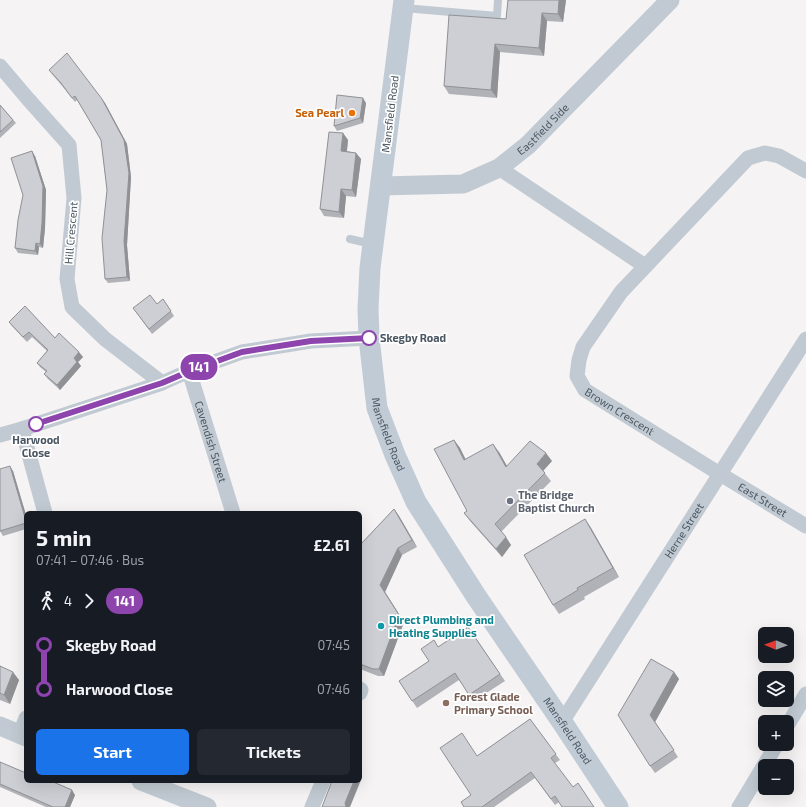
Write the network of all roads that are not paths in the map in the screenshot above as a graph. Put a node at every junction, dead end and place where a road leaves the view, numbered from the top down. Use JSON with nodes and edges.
{"nodes":[{"id":1,"x":498,"y":0,"type":"edge"},
{"id":2,"x":670,"y":0,"type":"edge"},
{"id":3,"x":404,"y":4,"type":"edge"},
{"id":4,"x":0,"y":66,"type":"edge"},
{"id":5,"x":499,"y":168,"type":"junction"},
{"id":6,"x":806,"y":171,"type":"edge"},
{"id":7,"x":380,"y":186,"type":"junction"},
{"id":8,"x":350,"y":239,"type":"dead end"},
{"id":9,"x":373,"y":244,"type":"junction"},
{"id":10,"x":645,"y":266,"type":"junction"},
{"id":11,"x":369,"y":338,"type":"junction"},
{"id":12,"x":806,"y":339,"type":"edge"},
{"id":13,"x":190,"y":371,"type":"junction"},
{"id":14,"x":162,"y":383,"type":"junction"},
{"id":15,"x":22,"y":429,"type":"junction"},
{"id":16,"x":0,"y":435,"type":"edge"},
{"id":17,"x":720,"y":474,"type":"junction"},
{"id":18,"x":45,"y":511,"type":"edge"},
{"id":19,"x":232,"y":511,"type":"edge"},
{"id":20,"x":806,"y":526,"type":"edge"},
{"id":21,"x":806,"y":694,"type":"edge"},
{"id":22,"x":794,"y":715,"type":"edge"},
{"id":23,"x":562,"y":722,"type":"junction"},
{"id":24,"x":0,"y":726,"type":"edge"},
{"id":25,"x":24,"y":729,"type":"edge"},
{"id":26,"x":772,"y":751,"type":"edge"},
{"id":27,"x":145,"y":783,"type":"edge"},
{"id":28,"x":322,"y":783,"type":"edge"},
{"id":29,"x":208,"y":807,"type":"edge"},
{"id":30,"x":312,"y":807,"type":"edge"},
{"id":31,"x":618,"y":807,"type":"edge"},
{"id":32,"x":739,"y":807,"type":"edge"}],
"edges":[{"from":1,"to":3,"type":"lane"},
{"from":2,"to":5,"type":"street","name":"Eastfield Side"},
{"from":3,"to":7,"type":"main road","name":"Mansfield Road"},
{"from":4,"to":14,"type":"street","name":"Hill Crescent"},
{"from":5,"to":7,"type":"street","name":"Eastfield Side"},
{"from":5,"to":10,"type":"street"},
{"from":6,"to":10,"type":"street","name":"Brown Crescent"},
{"from":7,"to":9,"type":"main road","name":"Mansfield Road"},
{"from":8,"to":9,"type":"lane"},
{"from":9,"to":11,"type":"main road","name":"Mansfield Road"},
{"from":10,"to":17,"type":"street","name":"Brown Crescent"},
{"from":11,"to":13,"type":"street"},
{"from":11,"to":23,"type":"main road","name":"Mansfield Road"},
{"from":12,"to":17,"type":"street","name":"Herne Street"},
{"from":13,"to":14,"type":"street"},
{"from":13,"to":19,"type":"street","name":"Cavendish Street"},
{"from":14,"to":15,"type":"street"},
{"from":15,"to":16,"type":"street"},
{"from":15,"to":18,"type":"street"},
{"from":17,"to":20,"type":"street","name":"East Street"},
{"from":17,"to":23,"type":"street","name":"Herne Street"},
{"from":21,"to":22,"type":"street"},
{"from":23,"to":31,"type":"main road","name":"Mansfield Road"},
{"from":24,"to":25,"type":"street"},
{"from":26,"to":32,"type":"street"},
{"from":27,"to":29,"type":"street"},
{"from":28,"to":30,"type":"street"}]}
